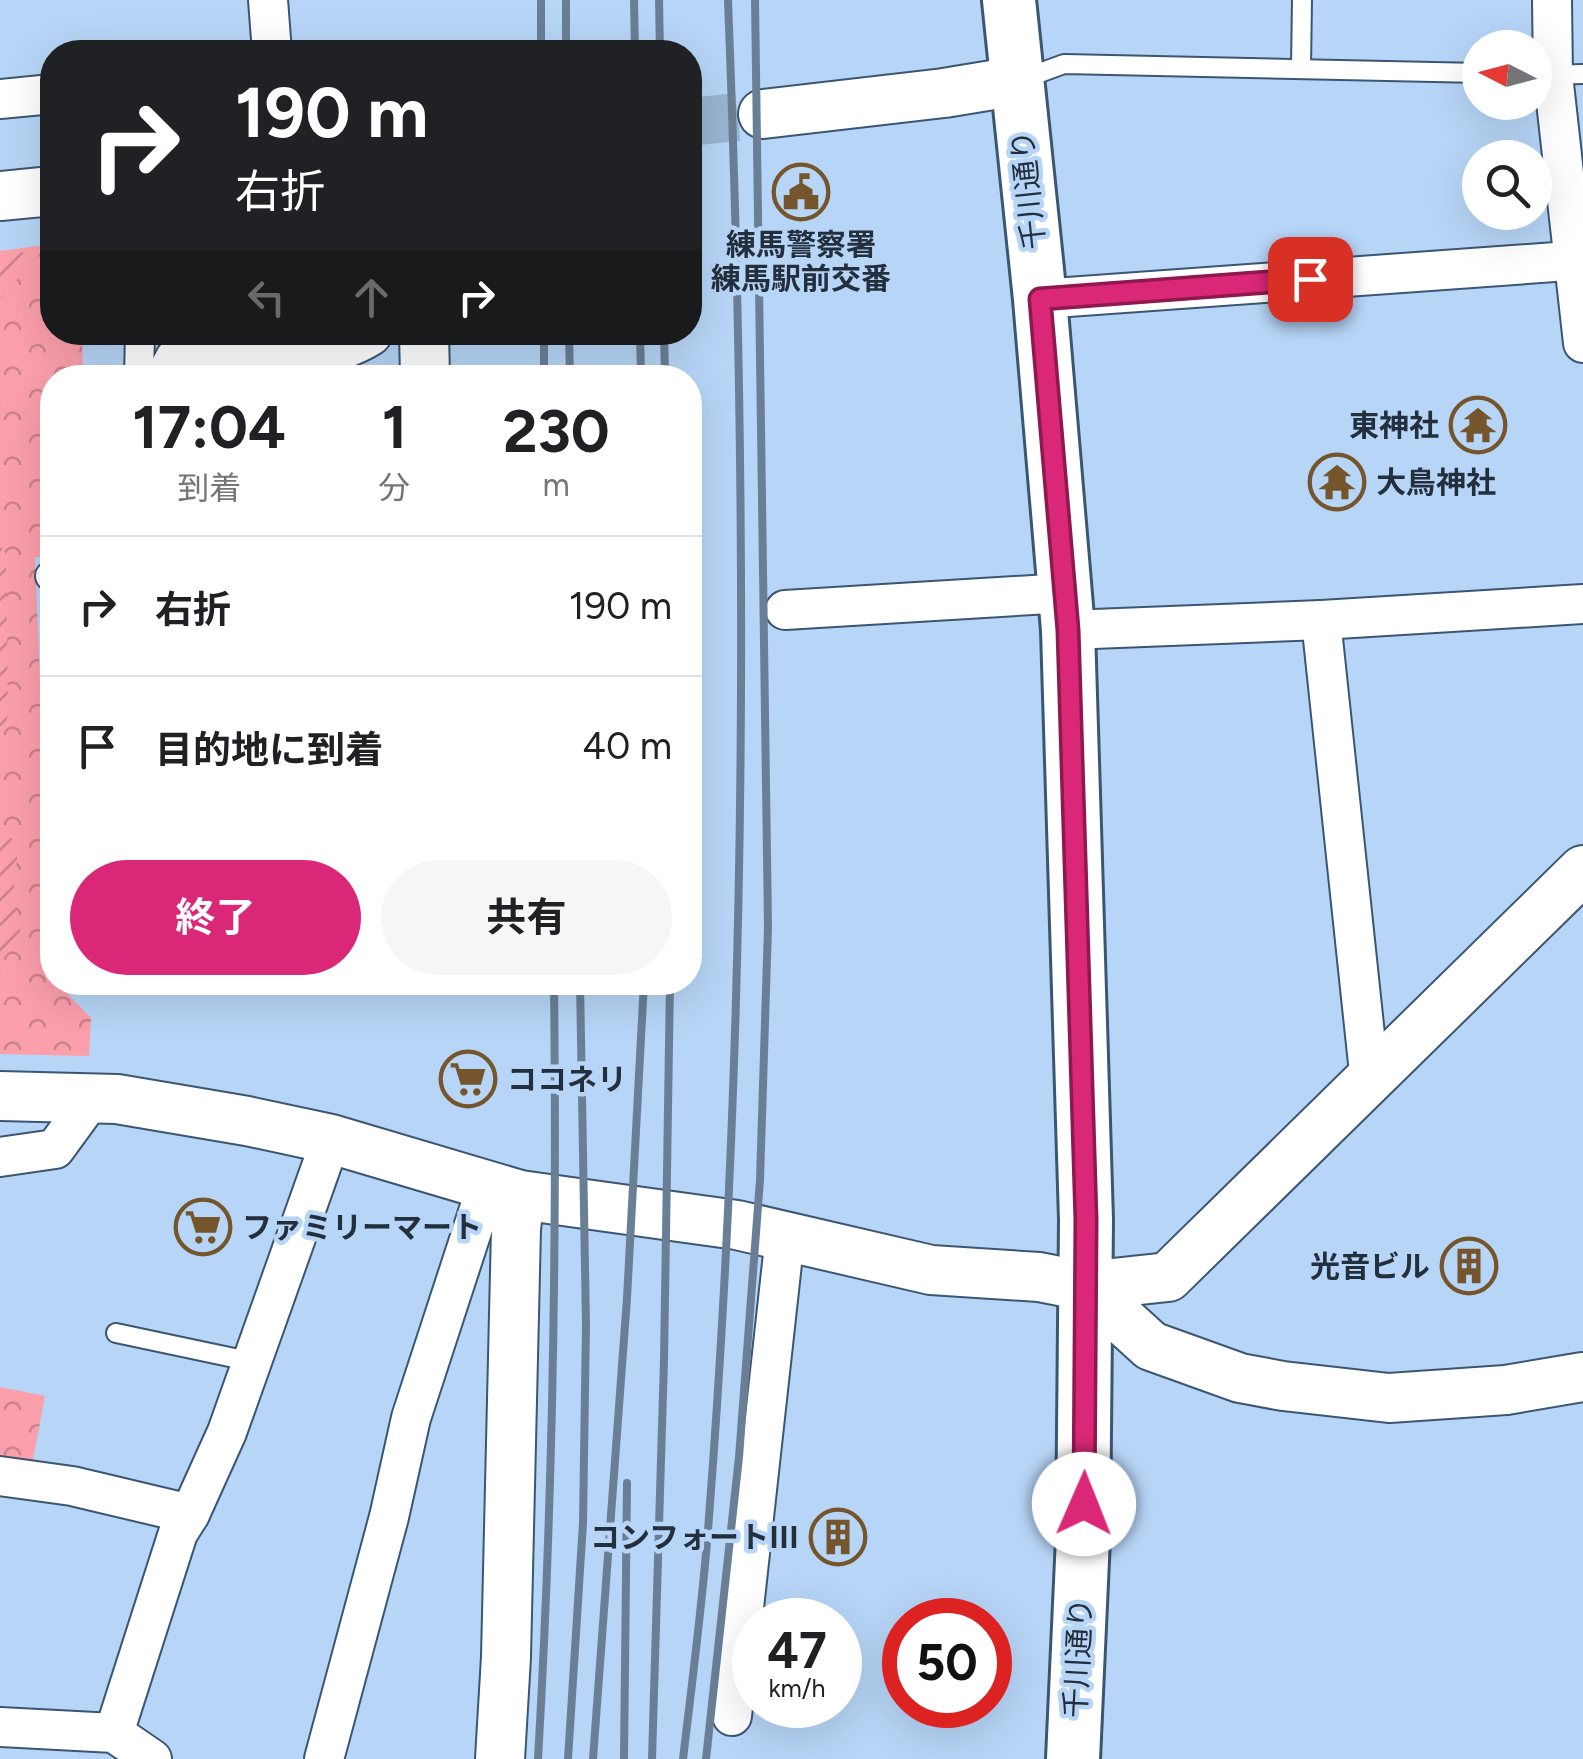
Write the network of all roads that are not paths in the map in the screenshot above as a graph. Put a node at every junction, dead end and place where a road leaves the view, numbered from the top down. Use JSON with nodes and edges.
{"nodes":[{"id":1,"x":268,"y":0,"type":"edge"},
{"id":2,"x":1009,"y":0,"type":"edge"},
{"id":3,"x":1302,"y":0,"type":"edge"},
{"id":4,"x":1552,"y":0,"type":"edge"},
{"id":5,"x":271,"y":40,"type":"edge"},
{"id":6,"x":1301,"y":68,"type":"junction"},
{"id":7,"x":1462,"y":72,"type":"edge"},
{"id":8,"x":1557,"y":74,"type":"edge"},
{"id":9,"x":1017,"y":81,"type":"junction"},
{"id":10,"x":40,"y":95,"type":"edge"},
{"id":11,"x":0,"y":100,"type":"edge"},
{"id":12,"x":763,"y":114,"type":"tunnel mouth"},
{"id":13,"x":40,"y":192,"type":"edge"},
{"id":14,"x":0,"y":196,"type":"edge"},
{"id":15,"x":1577,"y":260,"type":"edge"},
{"id":16,"x":1040,"y":299,"type":"junction"},
{"id":17,"x":1583,"y":343,"type":"edge"},
{"id":18,"x":344,"y":345,"type":"edge"},
{"id":19,"x":176,"y":365,"type":"edge"},
{"id":20,"x":1583,"y":604,"type":"edge"},
{"id":21,"x":784,"y":610,"type":"dead end"},
{"id":22,"x":1067,"y":611,"type":"junction"},
{"id":23,"x":1320,"y":620,"type":"junction"},
{"id":24,"x":1583,"y":870,"type":"edge"},
{"id":25,"x":1370,"y":1082,"type":"junction"},
{"id":26,"x":0,"y":1096,"type":"edge"},
{"id":27,"x":92,"y":1097,"type":"junction"},
{"id":28,"x":331,"y":1139,"type":"junction"},
{"id":29,"x":0,"y":1157,"type":"edge"},
{"id":30,"x":503,"y":1190,"type":"junction"},
{"id":31,"x":784,"y":1236,"type":"junction"},
{"id":32,"x":1085,"y":1286,"type":"junction"},
{"id":33,"x":116,"y":1333,"type":"dead end"},
{"id":34,"x":254,"y":1363,"type":"junction"},
{"id":35,"x":1583,"y":1377,"type":"edge"},
{"id":36,"x":0,"y":1476,"type":"edge"},
{"id":37,"x":190,"y":1514,"type":"junction"},
{"id":38,"x":745,"y":1598,"type":"edge"},
{"id":39,"x":0,"y":1728,"type":"edge"},
{"id":40,"x":114,"y":1734,"type":"junction"},
{"id":41,"x":152,"y":1759,"type":"edge"},
{"id":42,"x":324,"y":1759,"type":"edge"},
{"id":43,"x":500,"y":1759,"type":"edge"},
{"id":44,"x":1073,"y":1759,"type":"edge"}],
"edges":[{"from":1,"to":5,"type":"street"},
{"from":2,"to":9,"type":"main road","name":"千川通り"},
{"from":3,"to":6,"type":"lane"},
{"from":4,"to":8,"type":"street"},
{"from":6,"to":7,"type":"lane"},
{"from":6,"to":9,"type":"lane"},
{"from":8,"to":15,"type":"street"},
{"from":9,"to":12,"type":"street"},
{"from":9,"to":16,"type":"main road","name":"千川通り"},
{"from":10,"to":11,"type":"street"},
{"from":13,"to":14,"type":"street"},
{"from":15,"to":16,"type":"street"},
{"from":15,"to":17,"type":"street"},
{"from":16,"to":22,"type":"main road","name":"千川通り"},
{"from":18,"to":19,"type":"street"},
{"from":20,"to":23,"type":"street"},
{"from":21,"to":22,"type":"street"},
{"from":22,"to":23,"type":"street"},
{"from":22,"to":32,"type":"main road","name":"千川通り"},
{"from":23,"to":25,"type":"street"},
{"from":24,"to":25,"type":"street"},
{"from":25,"to":32,"type":"street"},
{"from":26,"to":27,"type":"street"},
{"from":27,"to":28,"type":"street"},
{"from":27,"to":29,"type":"street"},
{"from":28,"to":30,"type":"street"},
{"from":28,"to":34,"type":"street"},
{"from":30,"to":31,"type":"street"},
{"from":30,"to":42,"type":"street"},
{"from":30,"to":43,"type":"street"},
{"from":31,"to":32,"type":"street"},
{"from":31,"to":38,"type":"street"},
{"from":32,"to":35,"type":"street"},
{"from":32,"to":44,"type":"main road","name":"千川通り"},
{"from":33,"to":34,"type":"lane"},
{"from":34,"to":37,"type":"street"},
{"from":36,"to":37,"type":"street"},
{"from":37,"to":40,"type":"street"},
{"from":39,"to":40,"type":"street"},
{"from":40,"to":41,"type":"street"}]}
